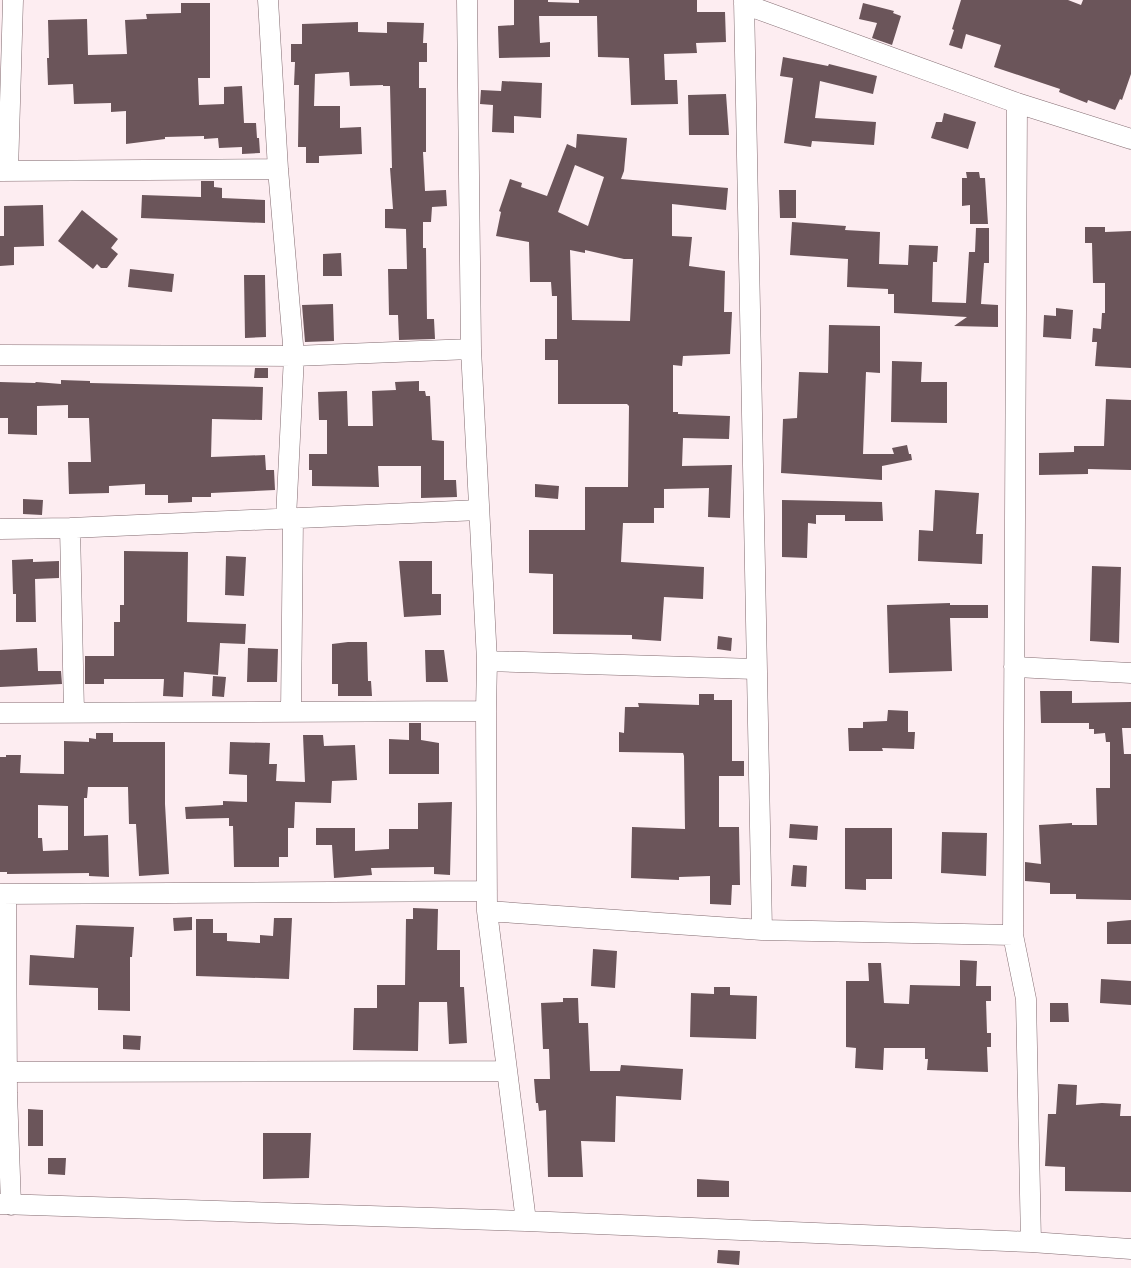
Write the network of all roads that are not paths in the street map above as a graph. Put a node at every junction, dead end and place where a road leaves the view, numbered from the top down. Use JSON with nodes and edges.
{"nodes":[{"id":1,"x":13,"y":0,"type":"edge"},
{"id":2,"x":268,"y":0,"type":"edge"},
{"id":3,"x":467,"y":0,"type":"edge"},
{"id":4,"x":744,"y":2,"type":"edge"},
{"id":5,"x":1017,"y":103,"type":"junction"},
{"id":6,"x":1131,"y":140,"type":"edge"},
{"id":7,"x":278,"y":169,"type":"junction"},
{"id":8,"x":4,"y":171,"type":"edge"},
{"id":9,"x":471,"y":349,"type":"junction"},
{"id":10,"x":0,"y":354,"type":"edge"},
{"id":11,"x":294,"y":356,"type":"junction"},
{"id":12,"x":480,"y":510,"type":"junction"},
{"id":13,"x":289,"y":518,"type":"junction"},
{"id":14,"x":70,"y":528,"type":"junction"},
{"id":15,"x":0,"y":529,"type":"edge"},
{"id":16,"x":487,"y":661,"type":"junction"},
{"id":17,"x":1014,"y":667,"type":"junction"},
{"id":18,"x":756,"y":669,"type":"junction"},
{"id":19,"x":1131,"y":673,"type":"edge"},
{"id":20,"x":486,"y":711,"type":"junction"},
{"id":21,"x":74,"y":712,"type":"junction"},
{"id":22,"x":291,"y":712,"type":"junction"},
{"id":23,"x":0,"y":713,"type":"edge"},
{"id":24,"x":487,"y":891,"type":"junction"},
{"id":25,"x":3,"y":894,"type":"edge"},
{"id":26,"x":487,"y":911,"type":"junction"},
{"id":27,"x":762,"y":930,"type":"junction"},
{"id":28,"x":1013,"y":935,"type":"junction"},
{"id":29,"x":507,"y":1071,"type":"junction"},
{"id":30,"x":3,"y":1072,"type":"edge"},
{"id":31,"x":6,"y":1205,"type":"edge"},
{"id":32,"x":526,"y":1221,"type":"junction"},
{"id":33,"x":1031,"y":1242,"type":"junction"},
{"id":34,"x":1131,"y":1249,"type":"edge"}],
"edges":[{"from":1,"to":8,"type":"street"},
{"from":2,"to":7,"type":"street"},
{"from":3,"to":9,"type":"street"},
{"from":4,"to":5,"type":"street"},
{"from":4,"to":18,"type":"street"},
{"from":5,"to":6,"type":"street"},
{"from":5,"to":17,"type":"street"},
{"from":7,"to":8,"type":"street"},
{"from":7,"to":11,"type":"street"},
{"from":9,"to":11,"type":"street"},
{"from":9,"to":12,"type":"street"},
{"from":10,"to":11,"type":"street"},
{"from":11,"to":13,"type":"street"},
{"from":12,"to":13,"type":"street"},
{"from":12,"to":16,"type":"street"},
{"from":13,"to":14,"type":"street"},
{"from":13,"to":22,"type":"street"},
{"from":14,"to":15,"type":"street"},
{"from":14,"to":21,"type":"street"},
{"from":16,"to":18,"type":"street"},
{"from":16,"to":20,"type":"street"},
{"from":17,"to":19,"type":"street"},
{"from":17,"to":28,"type":"street"},
{"from":18,"to":27,"type":"street"},
{"from":20,"to":22,"type":"street"},
{"from":20,"to":24,"type":"street"},
{"from":21,"to":22,"type":"street"},
{"from":21,"to":23,"type":"street"},
{"from":24,"to":25,"type":"street"},
{"from":24,"to":26,"type":"street"},
{"from":25,"to":30,"type":"street"},
{"from":26,"to":27,"type":"street"},
{"from":26,"to":29,"type":"street"},
{"from":27,"to":28,"type":"street"},
{"from":28,"to":33,"type":"street"},
{"from":29,"to":30,"type":"street"},
{"from":29,"to":32,"type":"street"},
{"from":30,"to":31,"type":"street"},
{"from":31,"to":32,"type":"street"},
{"from":32,"to":33,"type":"street"},
{"from":33,"to":34,"type":"street"}]}
